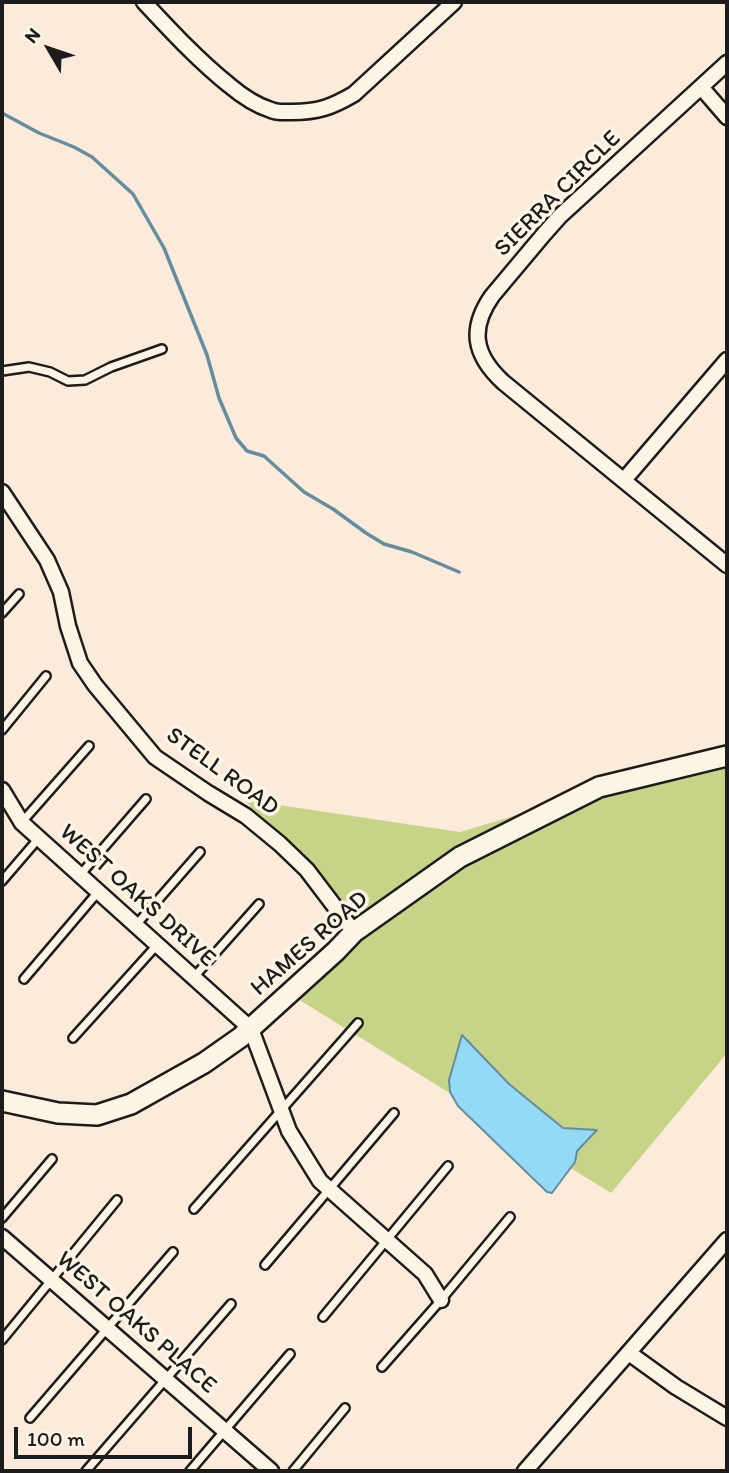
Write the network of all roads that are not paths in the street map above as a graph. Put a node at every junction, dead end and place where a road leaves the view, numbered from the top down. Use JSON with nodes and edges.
{"nodes":[{"id":1,"x":144,"y":2,"type":"edge"},
{"id":2,"x":454,"y":2,"type":"edge"},
{"id":3,"x":727,"y":63,"type":"edge"},
{"id":4,"x":701,"y":87,"type":"junction"},
{"id":5,"x":727,"y":117,"type":"edge"},
{"id":6,"x":162,"y":349,"type":"dead end"},
{"id":7,"x":727,"y":360,"type":"edge"},
{"id":8,"x":2,"y":371,"type":"edge"},
{"id":9,"x":624,"y":480,"type":"junction"},
{"id":10,"x":2,"y":492,"type":"edge"},
{"id":11,"x":727,"y":565,"type":"edge"},
{"id":12,"x":19,"y":594,"type":"dead end"},
{"id":13,"x":2,"y":613,"type":"edge"},
{"id":14,"x":46,"y":676,"type":"dead end"},
{"id":15,"x":2,"y":730,"type":"edge"},
{"id":16,"x":89,"y":746,"type":"dead end"},
{"id":17,"x":727,"y":756,"type":"edge"},
{"id":18,"x":2,"y":790,"type":"edge"},
{"id":19,"x":146,"y":799,"type":"dead end"},
{"id":20,"x":22,"y":823,"type":"junction"},
{"id":21,"x":39,"y":838,"type":"junction"},
{"id":22,"x":200,"y":852,"type":"dead end"},
{"id":23,"x":80,"y":875,"type":"junction"},
{"id":24,"x":2,"y":881,"type":"edge"},
{"id":25,"x":99,"y":892,"type":"junction"},
{"id":26,"x":259,"y":904,"type":"dead end"},
{"id":27,"x":136,"y":925,"type":"junction"},
{"id":28,"x":354,"y":932,"type":"junction"},
{"id":29,"x":157,"y":944,"type":"junction"},
{"id":30,"x":194,"y":977,"type":"junction"},
{"id":31,"x":24,"y":979,"type":"dead end"},
{"id":32,"x":358,"y":1023,"type":"dead end"},
{"id":33,"x":251,"y":1029,"type":"junction"},
{"id":34,"x":73,"y":1038,"type":"dead end"},
{"id":35,"x":2,"y":1101,"type":"edge"},
{"id":36,"x":281,"y":1109,"type":"junction"},
{"id":37,"x":394,"y":1113,"type":"dead end"},
{"id":38,"x":52,"y":1159,"type":"dead end"},
{"id":39,"x":448,"y":1166,"type":"dead end"},
{"id":40,"x":328,"y":1188,"type":"junction"},
{"id":41,"x":117,"y":1200,"type":"dead end"},
{"id":42,"x":194,"y":1209,"type":"dead end"},
{"id":43,"x":510,"y":1217,"type":"dead end"},
{"id":44,"x":2,"y":1218,"type":"edge"},
{"id":45,"x":2,"y":1237,"type":"edge"},
{"id":46,"x":386,"y":1239,"type":"junction"},
{"id":47,"x":727,"y":1240,"type":"edge"},
{"id":48,"x":173,"y":1252,"type":"dead end"},
{"id":49,"x":265,"y":1265,"type":"dead end"},
{"id":50,"x":51,"y":1280,"type":"junction"},
{"id":51,"x":441,"y":1300,"type":"junction"},
{"id":52,"x":231,"y":1304,"type":"dead end"},
{"id":53,"x":323,"y":1317,"type":"dead end"},
{"id":54,"x":107,"y":1328,"type":"junction"},
{"id":55,"x":2,"y":1340,"type":"edge"},
{"id":56,"x":629,"y":1353,"type":"junction"},
{"id":57,"x":290,"y":1354,"type":"dead end"},
{"id":58,"x":382,"y":1367,"type":"dead end"},
{"id":59,"x":166,"y":1380,"type":"junction"},
{"id":60,"x":345,"y":1408,"type":"dead end"},
{"id":61,"x":30,"y":1418,"type":"dead end"},
{"id":62,"x":727,"y":1418,"type":"edge"},
{"id":63,"x":225,"y":1431,"type":"junction"},
{"id":64,"x":86,"y":1471,"type":"edge"},
{"id":65,"x":190,"y":1471,"type":"edge"},
{"id":66,"x":271,"y":1471,"type":"edge"},
{"id":67,"x":293,"y":1471,"type":"edge"},
{"id":68,"x":525,"y":1471,"type":"edge"}],
"edges":[{"from":1,"to":2,"type":"street"},
{"from":3,"to":4,"type":"street","name":"SIERRA CIRCLE"},
{"from":4,"to":5,"type":"street"},
{"from":4,"to":9,"type":"street","name":"SIERRA CIRCLE"},
{"from":6,"to":8,"type":"lane"},
{"from":7,"to":9,"type":"street"},
{"from":9,"to":11,"type":"street","name":"SIERRA CIRCLE"},
{"from":10,"to":28,"type":"street","name":"STELL ROAD"},
{"from":12,"to":13,"type":"lane"},
{"from":14,"to":15,"type":"lane"},
{"from":16,"to":20,"type":"lane"},
{"from":17,"to":28,"type":"street","name":"HAMES ROAD"},
{"from":18,"to":20,"type":"street","name":"WEST OAKS DRIVE"},
{"from":19,"to":23,"type":"lane"},
{"from":20,"to":21,"type":"street","name":"WEST OAKS DRIVE"},
{"from":21,"to":23,"type":"street","name":"WEST OAKS DRIVE"},
{"from":21,"to":24,"type":"lane"},
{"from":22,"to":27,"type":"lane"},
{"from":23,"to":25,"type":"street","name":"WEST OAKS DRIVE"},
{"from":25,"to":27,"type":"street","name":"WEST OAKS DRIVE"},
{"from":25,"to":31,"type":"lane"},
{"from":26,"to":30,"type":"lane"},
{"from":27,"to":29,"type":"street","name":"WEST OAKS DRIVE"},
{"from":28,"to":33,"type":"street","name":"HAMES ROAD"},
{"from":29,"to":30,"type":"street","name":"WEST OAKS DRIVE"},
{"from":29,"to":34,"type":"lane"},
{"from":30,"to":33,"type":"street","name":"WEST OAKS DRIVE"},
{"from":32,"to":36,"type":"lane"},
{"from":33,"to":35,"type":"street","name":"HAMES ROAD"},
{"from":33,"to":36,"type":"street"},
{"from":36,"to":40,"type":"street"},
{"from":36,"to":42,"type":"lane"},
{"from":37,"to":40,"type":"lane"},
{"from":38,"to":44,"type":"lane"},
{"from":39,"to":46,"type":"lane"},
{"from":40,"to":46,"type":"street"},
{"from":40,"to":49,"type":"lane"},
{"from":41,"to":50,"type":"lane"},
{"from":43,"to":51,"type":"lane"},
{"from":45,"to":50,"type":"street","name":"WEST OAKS PLACE"},
{"from":46,"to":51,"type":"street"},
{"from":46,"to":53,"type":"lane"},
{"from":47,"to":56,"type":"street"},
{"from":48,"to":54,"type":"lane"},
{"from":50,"to":54,"type":"street","name":"WEST OAKS PLACE"},
{"from":50,"to":55,"type":"lane"},
{"from":51,"to":58,"type":"lane"},
{"from":52,"to":59,"type":"lane"},
{"from":54,"to":59,"type":"street","name":"WEST OAKS PLACE"},
{"from":54,"to":61,"type":"lane"},
{"from":56,"to":62,"type":"street"},
{"from":56,"to":68,"type":"street"},
{"from":57,"to":63,"type":"lane"},
{"from":59,"to":63,"type":"street","name":"WEST OAKS PLACE"},
{"from":59,"to":64,"type":"lane"},
{"from":60,"to":67,"type":"lane"},
{"from":63,"to":65,"type":"lane"},
{"from":63,"to":66,"type":"street","name":"WEST OAKS PLACE"}]}
